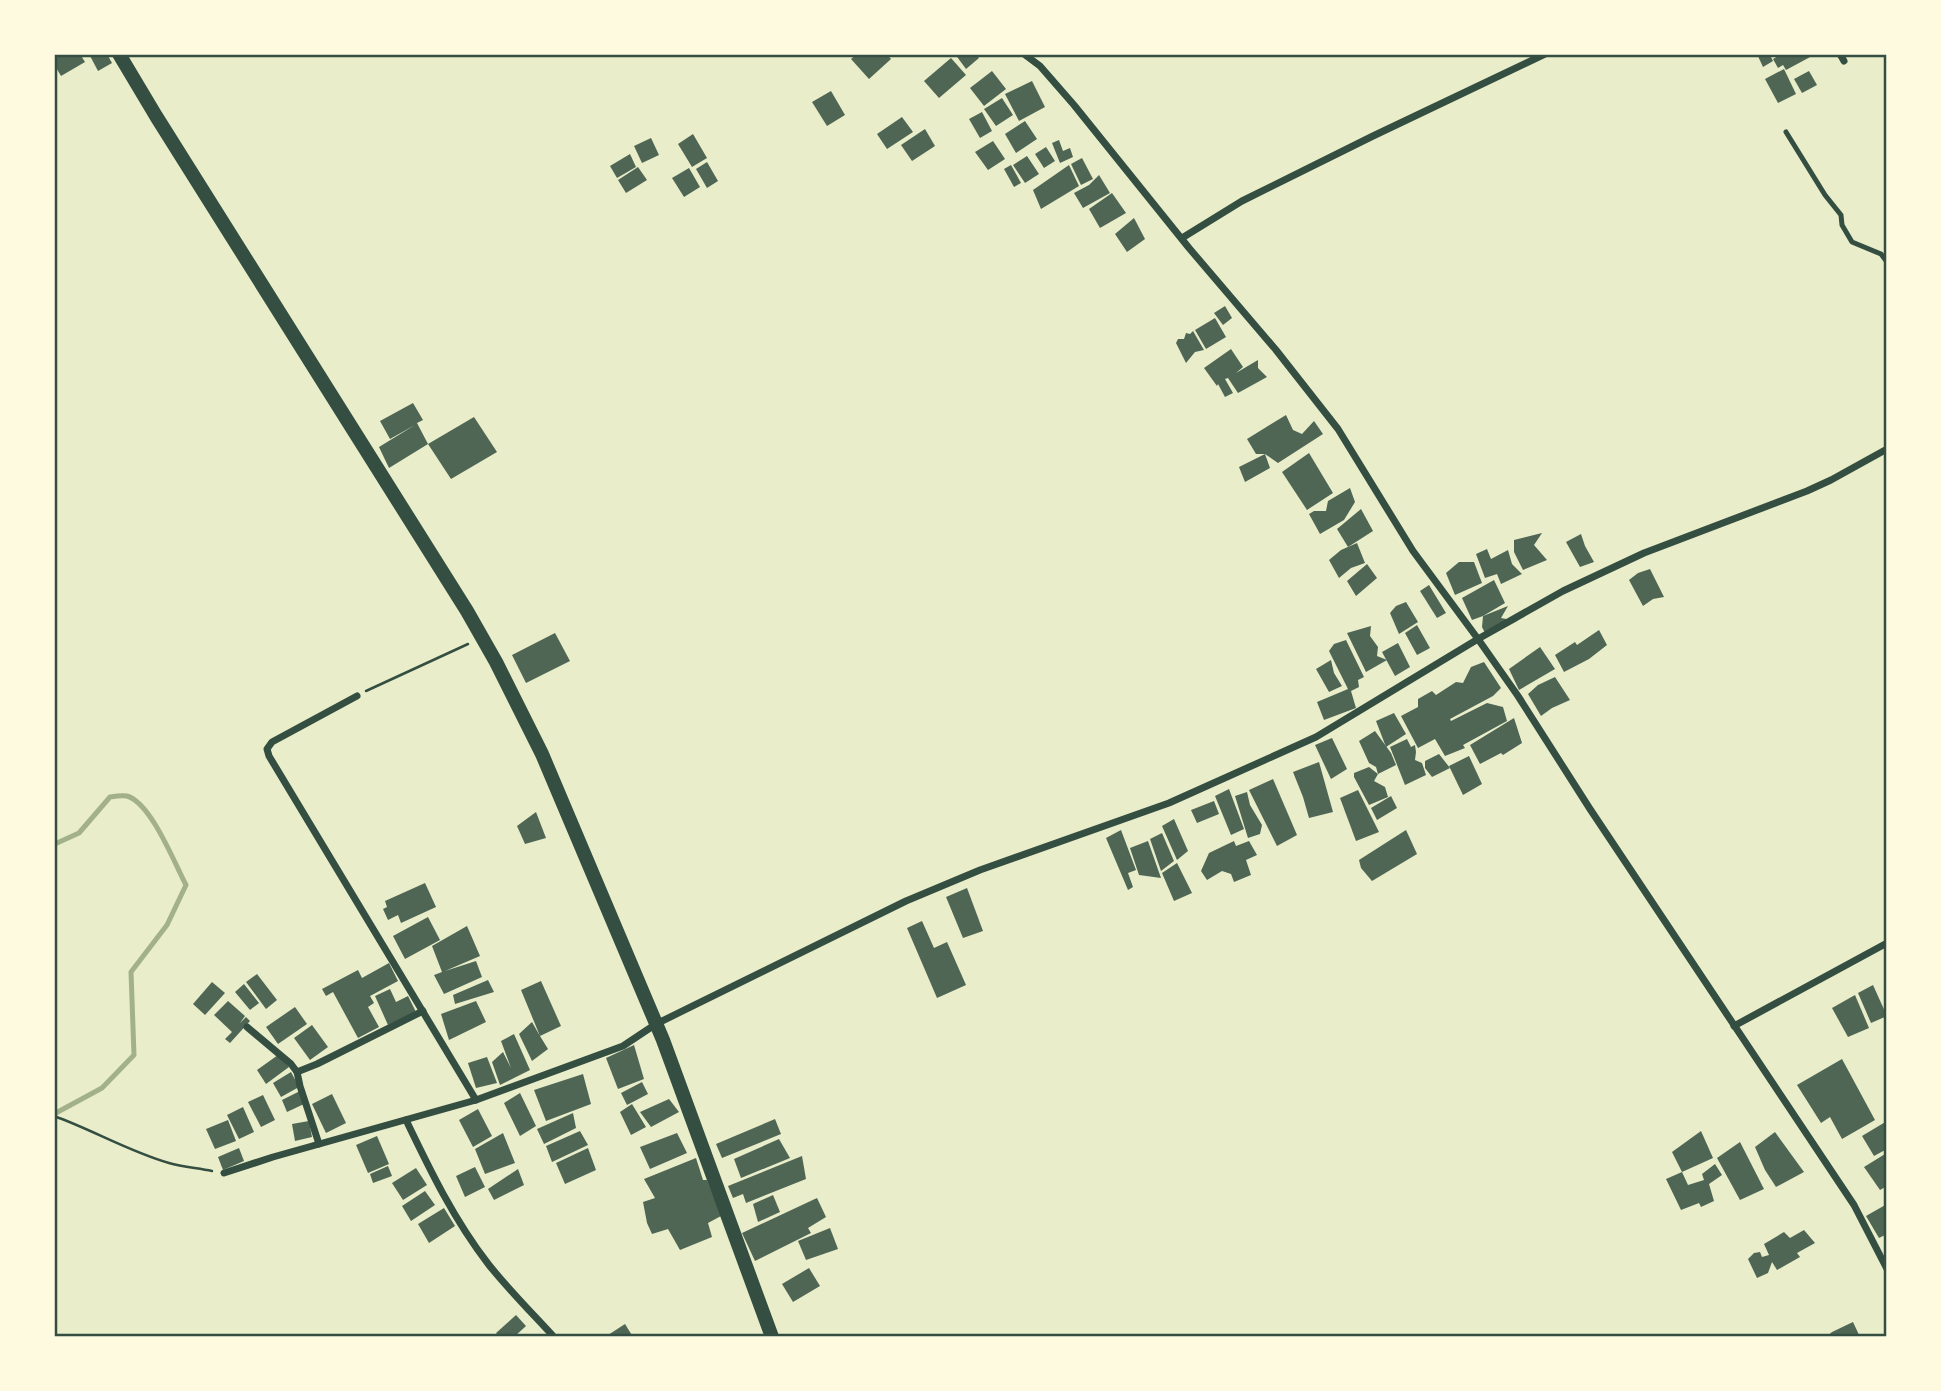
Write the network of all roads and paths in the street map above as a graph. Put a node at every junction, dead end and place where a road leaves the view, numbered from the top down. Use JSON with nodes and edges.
{"nodes":[{"id":1,"x":119,"y":54,"type":"edge"},
{"id":2,"x":1024,"y":54,"type":"edge"},
{"id":3,"x":1545,"y":54,"type":"edge"},
{"id":4,"x":1786,"y":132,"type":"dead end"},
{"id":5,"x":1182,"y":238,"type":"junction"},
{"id":6,"x":1887,"y":262,"type":"edge"},
{"id":7,"x":1887,"y":449,"type":"edge"},
{"id":8,"x":483,"y":637,"type":"junction"},
{"id":9,"x":1478,"y":639,"type":"junction"},
{"id":10,"x":357,"y":696,"type":"joint"},
{"id":11,"x":1887,"y":943,"type":"edge"},
{"id":12,"x":423,"y":1011,"type":"junction"},
{"id":13,"x":656,"y":1024,"type":"junction"},
{"id":14,"x":1734,"y":1026,"type":"junction"},
{"id":15,"x":247,"y":1027,"type":"dead end"},
{"id":16,"x":297,"y":1072,"type":"junction"},
{"id":17,"x":476,"y":1100,"type":"junction"},
{"id":18,"x":54,"y":1116,"type":"edge"},
{"id":19,"x":407,"y":1120,"type":"junction"},
{"id":20,"x":319,"y":1144,"type":"junction"},
{"id":21,"x":224,"y":1173,"type":"joint"},
{"id":22,"x":1887,"y":1269,"type":"edge"},
{"id":23,"x":554,"y":1337,"type":"edge"},
{"id":24,"x":772,"y":1337,"type":"edge"}],
"edges":[{"from":1,"to":8,"type":"main road"},
{"from":2,"to":5,"type":"street"},
{"from":3,"to":5,"type":"street"},
{"from":4,"to":6,"type":"lane"},
{"from":5,"to":9,"type":"street"},
{"from":7,"to":9,"type":"street"},
{"from":8,"to":10,"type":"path"},
{"from":8,"to":13,"type":"main road"},
{"from":9,"to":13,"type":"street"},
{"from":9,"to":14,"type":"street"},
{"from":10,"to":12,"type":"street"},
{"from":11,"to":14,"type":"street"},
{"from":12,"to":16,"type":"street"},
{"from":12,"to":17,"type":"street"},
{"from":13,"to":17,"type":"street"},
{"from":13,"to":24,"type":"main road"},
{"from":14,"to":22,"type":"street"},
{"from":15,"to":16,"type":"street"},
{"from":16,"to":20,"type":"street"},
{"from":17,"to":19,"type":"street"},
{"from":18,"to":21,"type":"path"},
{"from":19,"to":20,"type":"street"},
{"from":19,"to":23,"type":"street"},
{"from":20,"to":21,"type":"street"}]}
